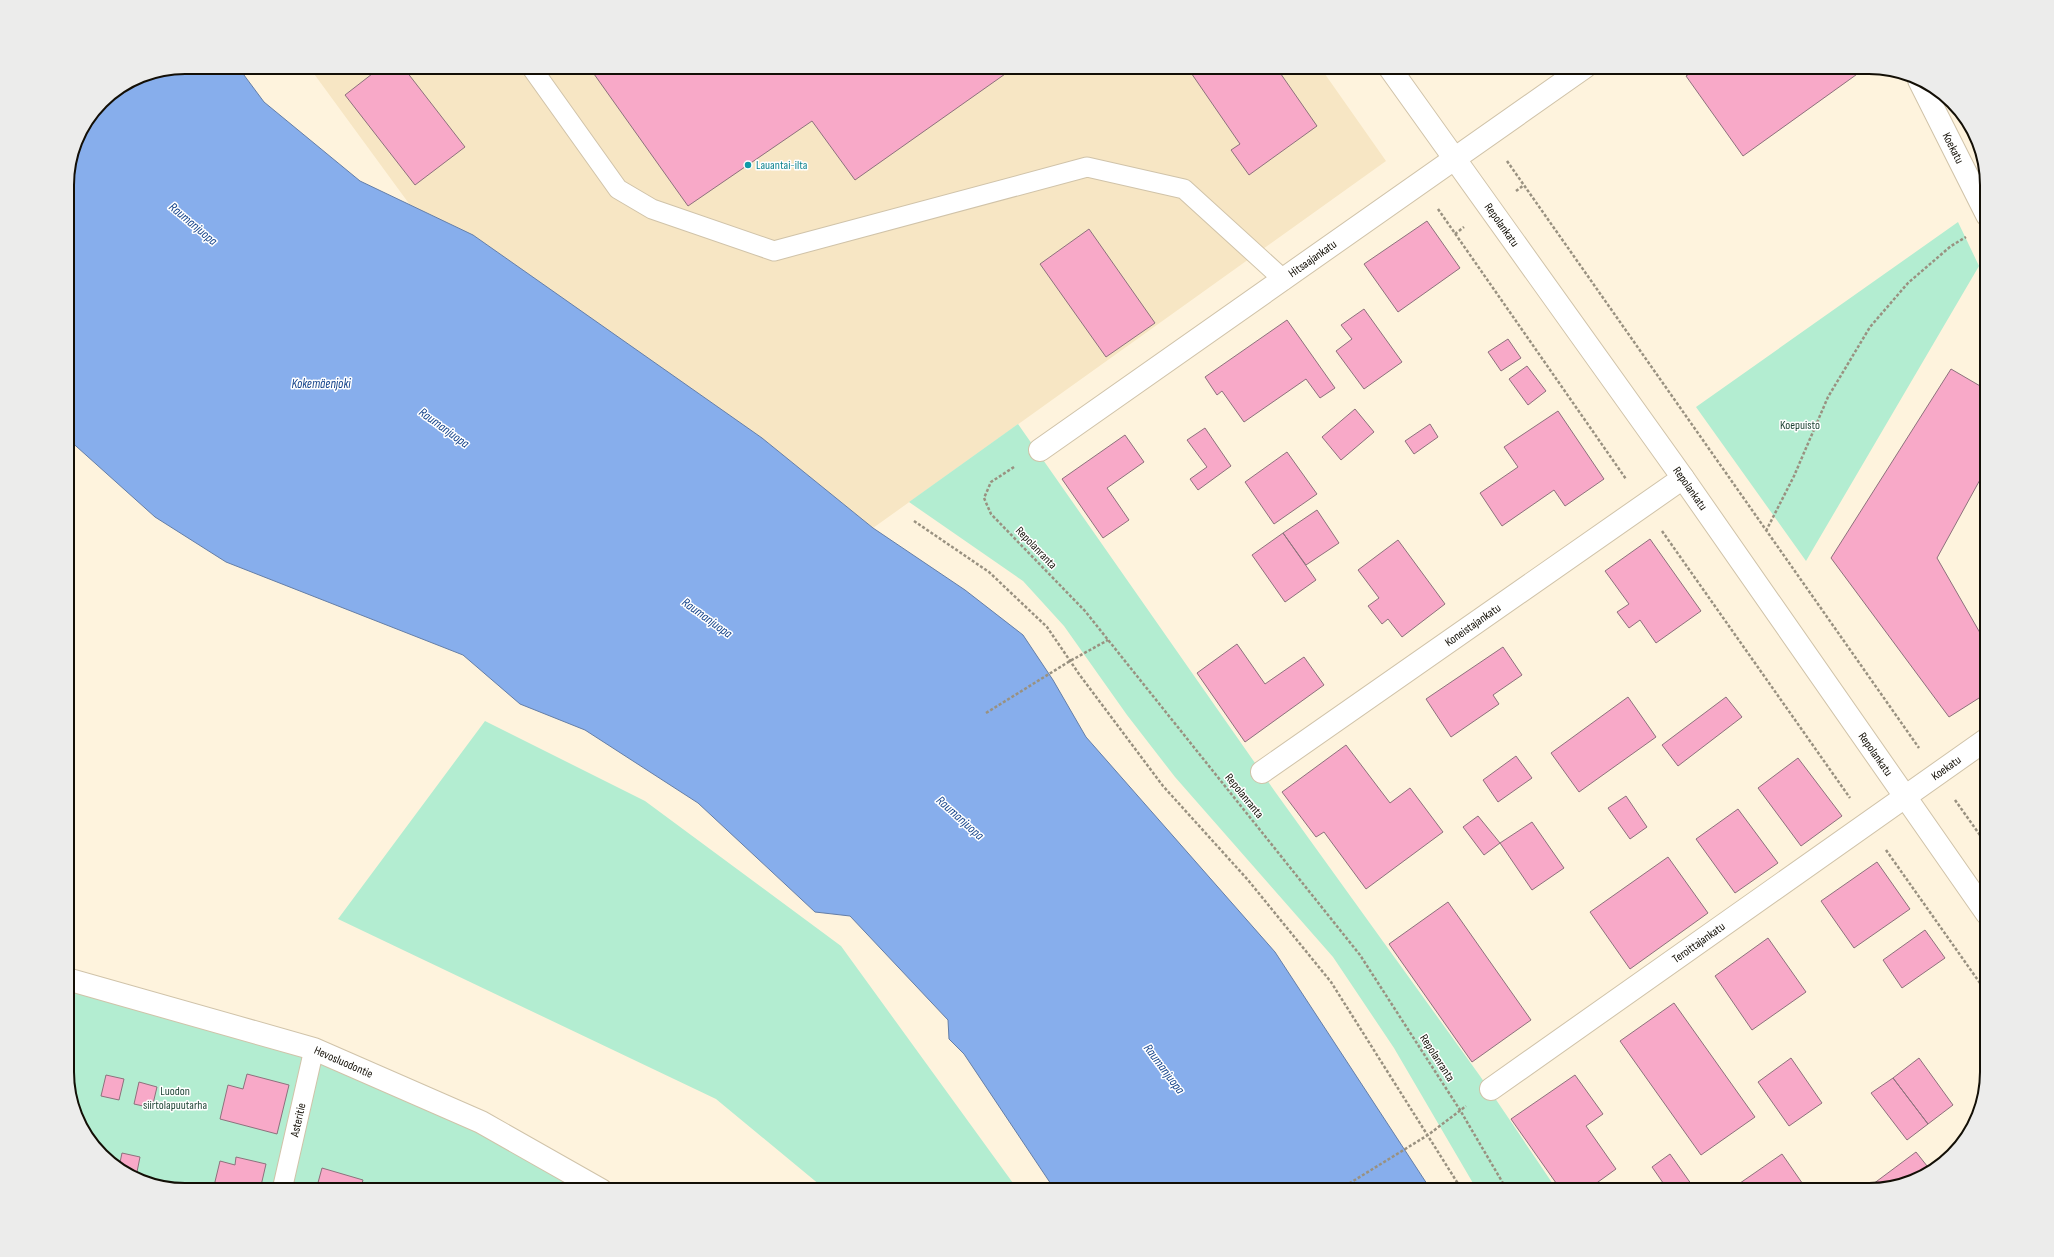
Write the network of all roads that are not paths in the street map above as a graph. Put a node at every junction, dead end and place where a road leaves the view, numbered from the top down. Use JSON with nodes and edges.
{"nodes":[{"id":1,"x":536,"y":74,"type":"edge"},
{"id":2,"x":1394,"y":74,"type":"edge"},
{"id":3,"x":1575,"y":74,"type":"edge"},
{"id":4,"x":1923,"y":88,"type":"edge"},
{"id":5,"x":1456,"y":159,"type":"junction"},
{"id":6,"x":1980,"y":201,"type":"edge"},
{"id":7,"x":1284,"y":280,"type":"junction"},
{"id":8,"x":1040,"y":450,"type":"road end"},
{"id":9,"x":1683,"y":478,"type":"junction"},
{"id":10,"x":1980,"y":744,"type":"edge"},
{"id":11,"x":1262,"y":772,"type":"dead end"},
{"id":12,"x":1905,"y":796,"type":"junction"},
{"id":13,"x":1980,"y":904,"type":"edge"},
{"id":14,"x":74,"y":981,"type":"edge"},
{"id":15,"x":314,"y":1049,"type":"junction"},
{"id":16,"x":1491,"y":1089,"type":"dead end"},
{"id":17,"x":284,"y":1183,"type":"edge"},
{"id":18,"x":589,"y":1183,"type":"edge"}],
"edges":[{"from":1,"to":7,"type":"lane"},
{"from":2,"to":5,"type":"street","name":"Repolankatu"},
{"from":3,"to":5,"type":"street","name":"Hitsaajankatu"},
{"from":4,"to":6,"type":"street","name":"Koekatu"},
{"from":5,"to":7,"type":"street","name":"Hitsaajankatu"},
{"from":5,"to":9,"type":"street","name":"Repolankatu"},
{"from":7,"to":8,"type":"street","name":"Hitsaajankatu"},
{"from":9,"to":11,"type":"street","name":"Koneistajankatu"},
{"from":9,"to":12,"type":"street","name":"Repolankatu"},
{"from":10,"to":12,"type":"street","name":"Koekatu"},
{"from":12,"to":13,"type":"street","name":"Repolankatu"},
{"from":12,"to":16,"type":"street","name":"Teroittajankatu"},
{"from":14,"to":15,"type":"street","name":"Hevosluodontie"},
{"from":15,"to":17,"type":"lane","name":"Asteritie"},
{"from":15,"to":18,"type":"street","name":"Hevosluodontie"}]}
